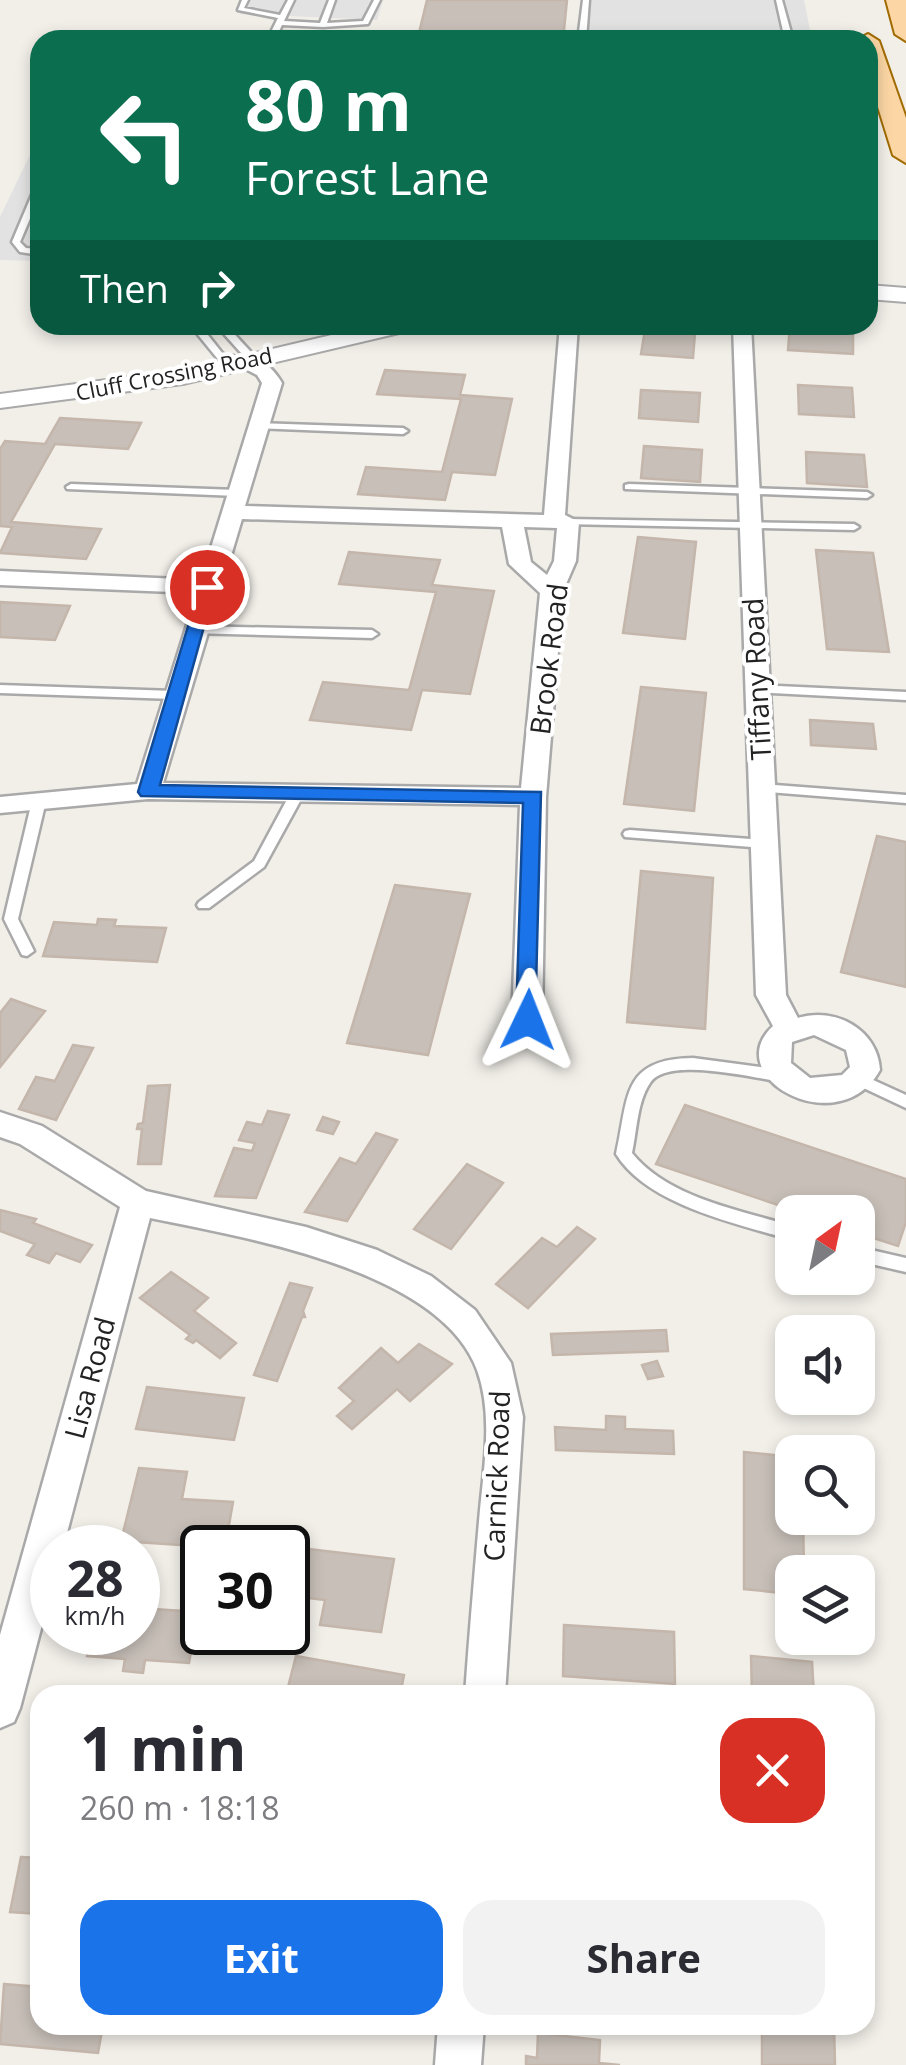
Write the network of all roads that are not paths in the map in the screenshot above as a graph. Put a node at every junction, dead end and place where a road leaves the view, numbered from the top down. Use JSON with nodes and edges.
{"nodes":[{"id":1,"x":244,"y":0,"type":"edge"},
{"id":2,"x":290,"y":0,"type":"edge"},
{"id":3,"x":332,"y":0,"type":"edge"},
{"id":4,"x":377,"y":0,"type":"edge"},
{"id":5,"x":586,"y":0,"type":"edge"},
{"id":6,"x":779,"y":0,"type":"edge"},
{"id":7,"x":896,"y":0,"type":"edge"},
{"id":8,"x":863,"y":13,"type":"dead end"},
{"id":9,"x":280,"y":20,"type":"junction"},
{"id":10,"x":323,"y":25,"type":"junction"},
{"id":11,"x":276,"y":30,"type":"edge"},
{"id":12,"x":583,"y":30,"type":"edge"},
{"id":13,"x":786,"y":30,"type":"edge"},
{"id":14,"x":865,"y":30,"type":"edge"},
{"id":15,"x":906,"y":34,"type":"edge"},
{"id":16,"x":878,"y":73,"type":"edge"},
{"id":17,"x":906,"y":155,"type":"edge"},
{"id":18,"x":30,"y":215,"type":"edge"},
{"id":19,"x":21,"y":228,"type":"junction"},
{"id":20,"x":30,"y":228,"type":"edge"},
{"id":21,"x":30,"y":250,"type":"edge"},
{"id":22,"x":878,"y":293,"type":"edge"},
{"id":23,"x":906,"y":295,"type":"edge"},
{"id":24,"x":878,"y":310,"type":"edge"},
{"id":25,"x":906,"y":312,"type":"edge"},
{"id":26,"x":202,"y":335,"type":"edge"},
{"id":27,"x":230,"y":335,"type":"edge"},
{"id":28,"x":362,"y":335,"type":"edge"},
{"id":29,"x":569,"y":335,"type":"edge"},
{"id":30,"x":742,"y":335,"type":"edge"},
{"id":31,"x":247,"y":362,"type":"junction"},
{"id":32,"x":0,"y":400,"type":"edge"},
{"id":33,"x":258,"y":426,"type":"junction"},
{"id":34,"x":403,"y":431,"type":"dead end"},
{"id":35,"x":70,"y":487,"type":"dead end"},
{"id":36,"x":629,"y":487,"type":"dead end"},
{"id":37,"x":750,"y":491,"type":"junction"},
{"id":38,"x":868,"y":495,"type":"dead end"},
{"id":39,"x":234,"y":502,"type":"junction"},
{"id":40,"x":512,"y":521,"type":"junction"},
{"id":41,"x":560,"y":522,"type":"junction"},
{"id":42,"x":750,"y":526,"type":"junction"},
{"id":43,"x":854,"y":527,"type":"dead end"},
{"id":44,"x":0,"y":578,"type":"edge"},
{"id":45,"x":207,"y":587,"type":"junction"},
{"id":46,"x":552,"y":592,"type":"junction"},
{"id":47,"x":194,"y":630,"type":"junction"},
{"id":48,"x":372,"y":634,"type":"dead end"},
{"id":49,"x":0,"y":689,"type":"edge"},
{"id":50,"x":758,"y":689,"type":"junction"},
{"id":51,"x":174,"y":696,"type":"junction"},
{"id":52,"x":906,"y":696,"type":"edge"},
{"id":53,"x":762,"y":788,"type":"junction"},
{"id":54,"x":148,"y":792,"type":"junction"},
{"id":55,"x":297,"y":794,"type":"junction"},
{"id":56,"x":534,"y":797,"type":"junction"},
{"id":57,"x":906,"y":799,"type":"edge"},
{"id":58,"x":0,"y":805,"type":"edge"},
{"id":59,"x":38,"y":805,"type":"junction"},
{"id":60,"x":630,"y":834,"type":"dead end"},
{"id":61,"x":765,"y":844,"type":"junction"},
{"id":62,"x":204,"y":904,"type":"dead end"},
{"id":63,"x":26,"y":951,"type":"dead end"},
{"id":64,"x":528,"y":1020,"type":"dead end"},
{"id":65,"x":789,"y":1029,"type":"junction"},
{"id":66,"x":782,"y":1076,"type":"junction"},
{"id":67,"x":860,"y":1080,"type":"junction"},
{"id":68,"x":906,"y":1102,"type":"edge"},
{"id":69,"x":0,"y":1124,"type":"edge"},
{"id":70,"x":138,"y":1202,"type":"junction"},
{"id":71,"x":775,"y":1227,"type":"edge"},
{"id":72,"x":875,"y":1258,"type":"edge"},
{"id":73,"x":906,"y":1265,"type":"edge"},
{"id":74,"x":486,"y":1685,"type":"edge"},
{"id":75,"x":0,"y":1708,"type":"edge"},
{"id":76,"x":460,"y":2035,"type":"edge"},
{"id":77,"x":458,"y":2065,"type":"edge"}],
"edges":[{"from":1,"to":9,"type":"lane"},
{"from":2,"to":9,"type":"lane"},
{"from":3,"to":10,"type":"lane"},
{"from":4,"to":10,"type":"lane"},
{"from":5,"to":12,"type":"lane"},
{"from":6,"to":13,"type":"lane"},
{"from":7,"to":15,"type":"main road"},
{"from":8,"to":14,"type":"main road"},
{"from":9,"to":10,"type":"lane"},
{"from":9,"to":11,"type":"lane"},
{"from":16,"to":17,"type":"main road"},
{"from":18,"to":19,"type":"lane"},
{"from":19,"to":20,"type":"lane"},
{"from":19,"to":21,"type":"lane"},
{"from":22,"to":23,"type":"street"},
{"from":24,"to":25,"type":"street"},
{"from":26,"to":31,"type":"lane"},
{"from":27,"to":31,"type":"lane"},
{"from":28,"to":31,"type":"street","name":"Cluff Crossing Road"},
{"from":29,"to":41,"type":"street","name":"Brook Road"},
{"from":30,"to":37,"type":"street","name":"Tiffany Road"},
{"from":31,"to":32,"type":"street","name":"Cluff Crossing Road"},
{"from":31,"to":33,"type":"street"},
{"from":33,"to":34,"type":"lane"},
{"from":33,"to":39,"type":"street"},
{"from":35,"to":39,"type":"lane"},
{"from":36,"to":37,"type":"lane"},
{"from":37,"to":38,"type":"lane"},
{"from":37,"to":42,"type":"street","name":"Tiffany Road"},
{"from":39,"to":40,"type":"street"},
{"from":39,"to":45,"type":"street"},
{"from":40,"to":41,"type":"street"},
{"from":40,"to":46,"type":"street"},
{"from":41,"to":42,"type":"lane"},
{"from":41,"to":46,"type":"street","name":"Brook Road"},
{"from":42,"to":43,"type":"lane"},
{"from":42,"to":50,"type":"street","name":"Tiffany Road"},
{"from":44,"to":45,"type":"street"},
{"from":45,"to":47,"type":"street"},
{"from":46,"to":56,"type":"street","name":"Brook Road"},
{"from":47,"to":48,"type":"lane"},
{"from":47,"to":51,"type":"street"},
{"from":49,"to":51,"type":"lane"},
{"from":50,"to":52,"type":"lane"},
{"from":50,"to":53,"type":"street","name":"Tiffany Road"},
{"from":51,"to":54,"type":"street"},
{"from":53,"to":57,"type":"lane"},
{"from":53,"to":61,"type":"street","name":"Tiffany Road"},
{"from":54,"to":55,"type":"street"},
{"from":54,"to":59,"type":"street"},
{"from":55,"to":56,"type":"street"},
{"from":55,"to":62,"type":"lane"},
{"from":56,"to":64,"type":"street","name":"Brook Road"},
{"from":58,"to":59,"type":"street"},
{"from":59,"to":63,"type":"lane"},
{"from":60,"to":61,"type":"lane"},
{"from":61,"to":65,"type":"street","name":"Tiffany Road"},
{"from":65,"to":66,"type":"street"},
{"from":65,"to":67,"type":"street"},
{"from":66,"to":67,"type":"street"},
{"from":66,"to":71,"type":"lane"},
{"from":67,"to":68,"type":"lane"},
{"from":69,"to":70,"type":"street"},
{"from":70,"to":74,"type":"street","name":"Carnick Road"},
{"from":70,"to":75,"type":"street","name":"Lisa Road"},
{"from":72,"to":73,"type":"lane"},
{"from":76,"to":77,"type":"street"}]}
